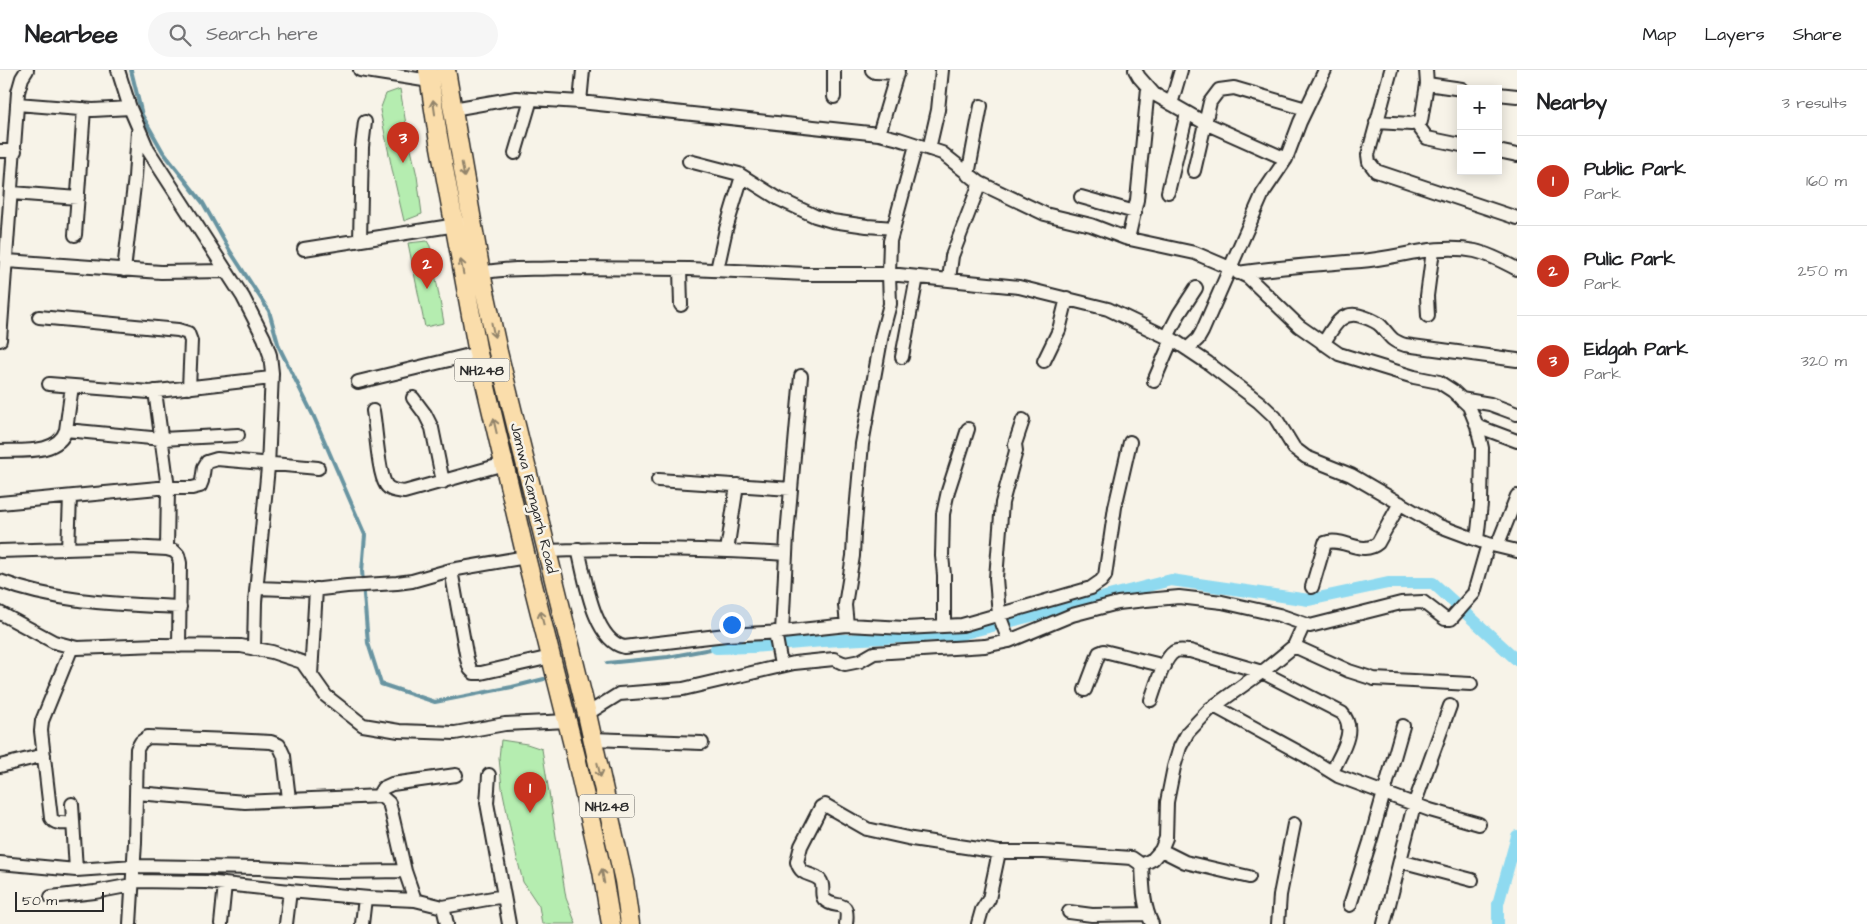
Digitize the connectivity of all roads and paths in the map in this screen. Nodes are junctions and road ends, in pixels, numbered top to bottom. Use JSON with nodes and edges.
{"nodes":[{"id":1,"x":27,"y":70,"type":"edge"},
{"id":2,"x":118,"y":70,"type":"edge"},
{"id":3,"x":360,"y":70,"type":"edge"},
{"id":4,"x":446,"y":70,"type":"edge"},
{"id":5,"x":583,"y":70,"type":"edge"},
{"id":6,"x":834,"y":70,"type":"edge"},
{"id":7,"x":872,"y":70,"type":"edge"},
{"id":8,"x":942,"y":70,"type":"edge"},
{"id":9,"x":1136,"y":70,"type":"edge"},
{"id":10,"x":1181,"y":70,"type":"edge"},
{"id":11,"x":1325,"y":70,"type":"edge"},
{"id":12,"x":1391,"y":70,"type":"edge"},
{"id":13,"x":1426,"y":70,"type":"edge"},
{"id":14,"x":898,"y":71,"type":"edge"},
{"id":15,"x":429,"y":76,"type":"edge"},
{"id":16,"x":1426,"y":84,"type":"junction"},
{"id":17,"x":1148,"y":88,"type":"junction"},
{"id":18,"x":1457,"y":88,"type":"edge"},
{"id":19,"x":1502,"y":94,"type":"edge"},
{"id":20,"x":1517,"y":96,"type":"edge"},
{"id":21,"x":834,"y":97,"type":"dead end"},
{"id":22,"x":531,"y":99,"type":"junction"},
{"id":23,"x":580,"y":102,"type":"junction"},
{"id":24,"x":17,"y":104,"type":"junction"},
{"id":25,"x":1171,"y":104,"type":"junction"},
{"id":26,"x":982,"y":106,"type":"dead end"},
{"id":27,"x":130,"y":108,"type":"junction"},
{"id":28,"x":84,"y":109,"type":"junction"},
{"id":29,"x":453,"y":109,"type":"junction"},
{"id":30,"x":1306,"y":109,"type":"junction"},
{"id":31,"x":1187,"y":113,"type":"junction"},
{"id":32,"x":365,"y":122,"type":"dead end"},
{"id":33,"x":1376,"y":122,"type":"junction"},
{"id":34,"x":1416,"y":123,"type":"junction"},
{"id":35,"x":1205,"y":124,"type":"junction"},
{"id":36,"x":138,"y":128,"type":"junction"},
{"id":37,"x":879,"y":134,"type":"junction"},
{"id":38,"x":1457,"y":144,"type":"edge"},
{"id":39,"x":923,"y":147,"type":"junction"},
{"id":40,"x":0,"y":151,"type":"edge"},
{"id":41,"x":15,"y":151,"type":"junction"},
{"id":42,"x":1502,"y":152,"type":"edge"},
{"id":43,"x":515,"y":153,"type":"dead end"},
{"id":44,"x":1517,"y":155,"type":"edge"},
{"id":45,"x":1286,"y":159,"type":"junction"},
{"id":46,"x":689,"y":161,"type":"dead end"},
{"id":47,"x":1194,"y":171,"type":"dead end"},
{"id":48,"x":968,"y":175,"type":"junction"},
{"id":49,"x":742,"y":176,"type":"junction"},
{"id":50,"x":980,"y":183,"type":"junction"},
{"id":51,"x":8,"y":187,"type":"edge"},
{"id":52,"x":1168,"y":192,"type":"dead end"},
{"id":53,"x":1081,"y":197,"type":"dead end"},
{"id":54,"x":78,"y":198,"type":"junction"},
{"id":55,"x":1135,"y":212,"type":"junction"},
{"id":56,"x":1517,"y":218,"type":"edge"},
{"id":57,"x":473,"y":223,"type":"junction"},
{"id":58,"x":454,"y":225,"type":"junction"},
{"id":59,"x":894,"y":228,"type":"junction"},
{"id":60,"x":75,"y":235,"type":"dead end"},
{"id":61,"x":1128,"y":239,"type":"junction"},
{"id":62,"x":360,"y":240,"type":"junction"},
{"id":63,"x":304,"y":249,"type":"dead end"},
{"id":64,"x":1433,"y":250,"type":"junction"},
{"id":65,"x":6,"y":261,"type":"junction"},
{"id":66,"x":680,"y":269,"type":"junction"},
{"id":67,"x":1517,"y":269,"type":"edge"},
{"id":68,"x":124,"y":270,"type":"junction"},
{"id":69,"x":717,"y":270,"type":"junction"},
{"id":70,"x":1234,"y":270,"type":"junction"},
{"id":71,"x":226,"y":271,"type":"junction"},
{"id":72,"x":481,"y":273,"type":"junction"},
{"id":73,"x":889,"y":274,"type":"junction"},
{"id":74,"x":917,"y":277,"type":"junction"},
{"id":75,"x":949,"y":280,"type":"junction"},
{"id":76,"x":1196,"y":288,"type":"dead end"},
{"id":77,"x":1067,"y":298,"type":"junction"},
{"id":78,"x":681,"y":305,"type":"dead end"},
{"id":79,"x":1428,"y":316,"type":"dead end"},
{"id":80,"x":39,"y":317,"type":"dead end"},
{"id":81,"x":1169,"y":338,"type":"junction"},
{"id":82,"x":0,"y":340,"type":"edge"},
{"id":83,"x":1323,"y":344,"type":"junction"},
{"id":84,"x":1187,"y":349,"type":"junction"},
{"id":85,"x":478,"y":353,"type":"junction"},
{"id":86,"x":902,"y":358,"type":"dead end"},
{"id":87,"x":1517,"y":360,"type":"edge"},
{"id":88,"x":1044,"y":361,"type":"dead end"},
{"id":89,"x":801,"y":376,"type":"dead end"},
{"id":90,"x":271,"y":378,"type":"junction"},
{"id":91,"x":1154,"y":380,"type":"dead end"},
{"id":92,"x":358,"y":382,"type":"dead end"},
{"id":93,"x":49,"y":384,"type":"dead end"},
{"id":94,"x":72,"y":386,"type":"junction"},
{"id":95,"x":189,"y":388,"type":"junction"},
{"id":96,"x":155,"y":392,"type":"junction"},
{"id":97,"x":413,"y":398,"type":"dead end"},
{"id":98,"x":1461,"y":399,"type":"junction"},
{"id":99,"x":374,"y":411,"type":"dead end"},
{"id":100,"x":1517,"y":414,"type":"edge"},
{"id":101,"x":1023,"y":420,"type":"dead end"},
{"id":102,"x":1477,"y":426,"type":"junction"},
{"id":103,"x":968,"y":428,"type":"dead end"},
{"id":104,"x":66,"y":430,"type":"junction"},
{"id":105,"x":238,"y":435,"type":"dead end"},
{"id":106,"x":162,"y":440,"type":"junction"},
{"id":107,"x":1517,"y":441,"type":"edge"},
{"id":108,"x":1130,"y":442,"type":"dead end"},
{"id":109,"x":0,"y":451,"type":"edge"},
{"id":110,"x":268,"y":463,"type":"junction"},
{"id":111,"x":504,"y":464,"type":"junction"},
{"id":112,"x":318,"y":468,"type":"dead end"},
{"id":113,"x":658,"y":480,"type":"dead end"},
{"id":114,"x":443,"y":482,"type":"junction"},
{"id":115,"x":737,"y":485,"type":"junction"},
{"id":116,"x":168,"y":488,"type":"junction"},
{"id":117,"x":791,"y":489,"type":"junction"},
{"id":118,"x":70,"y":496,"type":"junction"},
{"id":119,"x":1517,"y":496,"type":"edge"},
{"id":120,"x":0,"y":503,"type":"edge"},
{"id":121,"x":1400,"y":503,"type":"junction"},
{"id":122,"x":1487,"y":543,"type":"junction"},
{"id":123,"x":68,"y":549,"type":"junction"},
{"id":124,"x":167,"y":549,"type":"junction"},
{"id":125,"x":578,"y":549,"type":"junction"},
{"id":126,"x":546,"y":550,"type":"junction"},
{"id":127,"x":0,"y":551,"type":"edge"},
{"id":128,"x":727,"y":551,"type":"junction"},
{"id":129,"x":1517,"y":551,"type":"edge"},
{"id":130,"x":786,"y":554,"type":"junction"},
{"id":131,"x":526,"y":556,"type":"junction"},
{"id":132,"x":451,"y":570,"type":"junction"},
{"id":133,"x":0,"y":581,"type":"edge"},
{"id":134,"x":1312,"y":587,"type":"dead end"},
{"id":135,"x":257,"y":588,"type":"junction"},
{"id":136,"x":316,"y":590,"type":"junction"},
{"id":137,"x":180,"y":606,"type":"junction"},
{"id":138,"x":0,"y":613,"type":"edge"},
{"id":139,"x":1000,"y":618,"type":"junction"},
{"id":140,"x":1304,"y":624,"type":"junction"},
{"id":141,"x":847,"y":625,"type":"junction"},
{"id":142,"x":944,"y":626,"type":"junction"},
{"id":143,"x":778,"y":633,"type":"junction"},
{"id":144,"x":1008,"y":638,"type":"junction"},
{"id":145,"x":179,"y":646,"type":"junction"},
{"id":146,"x":1294,"y":646,"type":"junction"},
{"id":147,"x":72,"y":647,"type":"junction"},
{"id":148,"x":254,"y":649,"type":"junction"},
{"id":149,"x":780,"y":660,"type":"junction"},
{"id":150,"x":552,"y":661,"type":"junction"},
{"id":151,"x":1164,"y":666,"type":"junction"},
{"id":152,"x":1262,"y":672,"type":"junction"},
{"id":153,"x":311,"y":675,"type":"junction"},
{"id":154,"x":1470,"y":684,"type":"dead end"},
{"id":155,"x":1085,"y":690,"type":"dead end"},
{"id":156,"x":1150,"y":700,"type":"dead end"},
{"id":157,"x":1214,"y":706,"type":"junction"},
{"id":158,"x":1450,"y":706,"type":"dead end"},
{"id":159,"x":587,"y":714,"type":"junction"},
{"id":160,"x":568,"y":721,"type":"junction"},
{"id":161,"x":1403,"y":726,"type":"dead end"},
{"id":162,"x":592,"y":739,"type":"junction"},
{"id":163,"x":702,"y":743,"type":"dead end"},
{"id":164,"x":44,"y":755,"type":"junction"},
{"id":165,"x":0,"y":766,"type":"edge"},
{"id":166,"x":1332,"y":772,"type":"junction"},
{"id":167,"x":456,"y":775,"type":"dead end"},
{"id":168,"x":489,"y":775,"type":"dead end"},
{"id":169,"x":137,"y":793,"type":"junction"},
{"id":170,"x":1384,"y":793,"type":"junction"},
{"id":171,"x":378,"y":796,"type":"junction"},
{"id":172,"x":289,"y":799,"type":"junction"},
{"id":173,"x":72,"y":804,"type":"dead end"},
{"id":174,"x":1414,"y":804,"type":"junction"},
{"id":175,"x":73,"y":823,"type":"junction"},
{"id":176,"x":1294,"y":824,"type":"dead end"},
{"id":177,"x":1480,"y":824,"type":"dead end"},
{"id":178,"x":1161,"y":850,"type":"junction"},
{"id":179,"x":998,"y":852,"type":"junction"},
{"id":180,"x":1400,"y":861,"type":"junction"},
{"id":181,"x":0,"y":863,"type":"edge"},
{"id":182,"x":1142,"y":865,"type":"junction"},
{"id":183,"x":134,"y":866,"type":"junction"},
{"id":184,"x":76,"y":870,"type":"junction"},
{"id":185,"x":405,"y":872,"type":"junction"},
{"id":186,"x":1249,"y":876,"type":"dead end"},
{"id":187,"x":1472,"y":880,"type":"dead end"},
{"id":188,"x":133,"y":883,"type":"junction"},
{"id":189,"x":224,"y":884,"type":"junction"},
{"id":190,"x":290,"y":892,"type":"junction"},
{"id":191,"x":504,"y":896,"type":"junction"},
{"id":192,"x":51,"y":897,"type":"dead end"},
{"id":193,"x":365,"y":898,"type":"junction"},
{"id":194,"x":415,"y":900,"type":"junction"},
{"id":195,"x":1350,"y":905,"type":"dead end"},
{"id":196,"x":443,"y":907,"type":"junction"},
{"id":197,"x":1069,"y":912,"type":"dead end"},
{"id":198,"x":1149,"y":919,"type":"edge"},
{"id":199,"x":130,"y":924,"type":"edge"},
{"id":200,"x":221,"y":924,"type":"edge"},
{"id":201,"x":286,"y":924,"type":"edge"},
{"id":202,"x":362,"y":924,"type":"edge"},
{"id":203,"x":446,"y":924,"type":"edge"},
{"id":204,"x":509,"y":924,"type":"edge"},
{"id":205,"x":611,"y":924,"type":"edge"},
{"id":206,"x":630,"y":924,"type":"edge"},
{"id":207,"x":846,"y":924,"type":"edge"},
{"id":208,"x":978,"y":924,"type":"edge"},
{"id":209,"x":1278,"y":924,"type":"edge"},
{"id":210,"x":1384,"y":924,"type":"edge"}],
"edges":[{"from":1,"to":24,"type":"street"},
{"from":2,"to":27,"type":"street"},
{"from":3,"to":15,"type":"street"},
{"from":4,"to":29,"type":"highway","name":"Jamwa Ramgarh Road","number":"NH248"},
{"from":5,"to":23,"type":"street"},
{"from":6,"to":21,"type":"street"},
{"from":7,"to":14,"type":"street"},
{"from":8,"to":39,"type":"street"},
{"from":9,"to":17,"type":"street"},
{"from":10,"to":25,"type":"street"},
{"from":11,"to":30,"type":"street"},
{"from":12,"to":33,"type":"street"},
{"from":13,"to":16,"type":"street"},
{"from":14,"to":37,"type":"street"},
{"from":58,"to":15,"type":"highway","name":"Jamwa Ramgarh Road","number":"NH248","one_way":true},
{"from":16,"to":18,"type":"street"},
{"from":16,"to":34,"type":"street"},
{"from":17,"to":25,"type":"street"},
{"from":17,"to":55,"type":"street"},
{"from":19,"to":20,"type":"street"},
{"from":22,"to":23,"type":"street"},
{"from":22,"to":29,"type":"street"},
{"from":22,"to":43,"type":"street"},
{"from":23,"to":37,"type":"street"},
{"from":24,"to":28,"type":"street"},
{"from":24,"to":41,"type":"street"},
{"from":25,"to":31,"type":"street"},
{"from":26,"to":48,"type":"street"},
{"from":27,"to":28,"type":"street"},
{"from":27,"to":36,"type":"street"},
{"from":28,"to":54,"type":"street"},
{"from":29,"to":57,"type":"highway","name":"Jamwa Ramgarh Road","number":"NH248","one_way":true},
{"from":30,"to":35,"type":"street"},
{"from":30,"to":45,"type":"street"},
{"from":31,"to":35,"type":"street"},
{"from":31,"to":52,"type":"street"},
{"from":32,"to":62,"type":"street"},
{"from":33,"to":34,"type":"street"},
{"from":33,"to":56,"type":"street"},
{"from":34,"to":38,"type":"street"},
{"from":35,"to":45,"type":"street"},
{"from":35,"to":47,"type":"street"},
{"from":36,"to":68,"type":"street"},
{"from":36,"to":71,"type":"street"},
{"from":37,"to":39,"type":"street"},
{"from":39,"to":48,"type":"street"},
{"from":39,"to":59,"type":"street"},
{"from":40,"to":41,"type":"street"},
{"from":41,"to":51,"type":"street"},
{"from":42,"to":44,"type":"street"},
{"from":45,"to":70,"type":"street"},
{"from":46,"to":49,"type":"street"},
{"from":48,"to":50,"type":"street"},
{"from":49,"to":59,"type":"street"},
{"from":49,"to":69,"type":"street"},
{"from":50,"to":61,"type":"street"},
{"from":50,"to":75,"type":"street"},
{"from":51,"to":54,"type":"street"},
{"from":51,"to":65,"type":"street"},
{"from":53,"to":55,"type":"street"},
{"from":54,"to":60,"type":"street"},
{"from":55,"to":61,"type":"street"},
{"from":57,"to":58,"type":"street"},
{"from":57,"to":72,"type":"highway","name":"Jamwa Ramgarh Road","number":"NH248"},
{"from":58,"to":62,"type":"street"},
{"from":85,"to":58,"type":"highway","name":"Jamwa Ramgarh Road","number":"NH248","one_way":true},
{"from":59,"to":73,"type":"street"},
{"from":61,"to":70,"type":"street"},
{"from":62,"to":63,"type":"street"},
{"from":64,"to":67,"type":"street"},
{"from":64,"to":70,"type":"street"},
{"from":64,"to":79,"type":"street"},
{"from":65,"to":68,"type":"street"},
{"from":65,"to":82,"type":"street"},
{"from":66,"to":69,"type":"street"},
{"from":66,"to":72,"type":"street"},
{"from":66,"to":78,"type":"street"},
{"from":68,"to":71,"type":"street"},
{"from":69,"to":73,"type":"street"},
{"from":70,"to":83,"type":"street"},
{"from":70,"to":84,"type":"street"},
{"from":71,"to":90,"type":"street"},
{"from":72,"to":126,"type":"highway","name":"Jamwa Ramgarh Road","number":"NH248","one_way":true},
{"from":73,"to":74,"type":"street"},
{"from":73,"to":141,"type":"street"},
{"from":74,"to":75,"type":"street"},
{"from":74,"to":86,"type":"street"},
{"from":75,"to":77,"type":"street"},
{"from":76,"to":81,"type":"street"},
{"from":77,"to":81,"type":"street"},
{"from":77,"to":88,"type":"street"},
{"from":80,"to":95,"type":"street"},
{"from":81,"to":84,"type":"street"},
{"from":81,"to":91,"type":"street"},
{"from":83,"to":87,"type":"street"},
{"from":83,"to":98,"type":"street"},
{"from":84,"to":121,"type":"street"},
{"from":85,"to":92,"type":"street"},
{"from":111,"to":85,"type":"highway","name":"Jamwa Ramgarh Road","number":"NH248","one_way":true},
{"from":89,"to":117,"type":"street"},
{"from":90,"to":95,"type":"street"},
{"from":90,"to":110,"type":"street"},
{"from":93,"to":94,"type":"street"},
{"from":94,"to":96,"type":"street"},
{"from":94,"to":104,"type":"street"},
{"from":95,"to":96,"type":"street"},
{"from":96,"to":106,"type":"street"},
{"from":97,"to":114,"type":"street"},
{"from":98,"to":100,"type":"street"},
{"from":98,"to":102,"type":"street"},
{"from":99,"to":114,"type":"street"},
{"from":101,"to":139,"type":"street"},
{"from":102,"to":107,"type":"street"},
{"from":102,"to":122,"type":"street"},
{"from":103,"to":142,"type":"street"},
{"from":104,"to":106,"type":"street"},
{"from":104,"to":109,"type":"street"},
{"from":105,"to":106,"type":"street"},
{"from":106,"to":116,"type":"street"},
{"from":108,"to":139,"type":"street"},
{"from":110,"to":112,"type":"street"},
{"from":110,"to":116,"type":"street"},
{"from":110,"to":135,"type":"street"},
{"from":111,"to":114,"type":"street"},
{"from":111,"to":131,"type":"highway","name":"Jamwa Ramgarh Road","number":"NH248"},
{"from":113,"to":115,"type":"street"},
{"from":115,"to":117,"type":"street"},
{"from":115,"to":128,"type":"street"},
{"from":116,"to":118,"type":"street"},
{"from":116,"to":124,"type":"street"},
{"from":117,"to":130,"type":"street"},
{"from":118,"to":120,"type":"street"},
{"from":118,"to":123,"type":"street"},
{"from":119,"to":122,"type":"street"},
{"from":121,"to":122,"type":"street"},
{"from":121,"to":134,"type":"street"},
{"from":122,"to":129,"type":"street"},
{"from":122,"to":140,"type":"street"},
{"from":123,"to":124,"type":"street"},
{"from":123,"to":127,"type":"street"},
{"from":124,"to":137,"type":"street"},
{"from":125,"to":126,"type":"street"},
{"from":125,"to":128,"type":"street"},
{"from":125,"to":143,"type":"street"},
{"from":126,"to":159,"type":"highway","name":"Jamwa Ramgarh Road","number":"NH248"},
{"from":128,"to":130,"type":"street"},
{"from":130,"to":143,"type":"street"},
{"from":131,"to":132,"type":"street"},
{"from":150,"to":131,"type":"highway","name":"Jamwa Ramgarh Road","number":"NH248","one_way":true},
{"from":132,"to":136,"type":"street"},
{"from":132,"to":150,"type":"street"},
{"from":133,"to":137,"type":"street"},
{"from":135,"to":136,"type":"street"},
{"from":135,"to":148,"type":"street"},
{"from":136,"to":153,"type":"street"},
{"from":137,"to":145,"type":"street"},
{"from":138,"to":147,"type":"street"},
{"from":139,"to":142,"type":"street"},
{"from":139,"to":144,"type":"street"},
{"from":140,"to":144,"type":"street"},
{"from":140,"to":146,"type":"street"},
{"from":141,"to":142,"type":"street"},
{"from":141,"to":143,"type":"street"},
{"from":143,"to":149,"type":"street"},
{"from":144,"to":149,"type":"street"},
{"from":145,"to":147,"type":"street"},
{"from":145,"to":148,"type":"street"},
{"from":146,"to":152,"type":"street"},
{"from":146,"to":154,"type":"street"},
{"from":147,"to":164,"type":"street"},
{"from":148,"to":153,"type":"street"},
{"from":149,"to":159,"type":"street"},
{"from":150,"to":160,"type":"highway","name":"Jamwa Ramgarh Road","number":"NH248"},
{"from":151,"to":152,"type":"street"},
{"from":151,"to":155,"type":"street"},
{"from":151,"to":156,"type":"street"},
{"from":152,"to":157,"type":"street"},
{"from":152,"to":166,"type":"street"},
{"from":153,"to":160,"type":"street"},
{"from":157,"to":166,"type":"street"},
{"from":157,"to":178,"type":"street"},
{"from":158,"to":174,"type":"street"},
{"from":159,"to":162,"type":"highway","name":"Jamwa Ramgarh Road","number":"NH248"},
{"from":205,"to":160,"type":"highway","name":"Jamwa Ramgarh Road","number":"NH248","one_way":true},
{"from":161,"to":170,"type":"street"},
{"from":162,"to":163,"type":"street"},
{"from":162,"to":206,"type":"highway","name":"Jamwa Ramgarh Road","number":"NH248","one_way":true},
{"from":164,"to":165,"type":"street"},
{"from":164,"to":175,"type":"street"},
{"from":166,"to":170,"type":"street"},
{"from":167,"to":171,"type":"street"},
{"from":168,"to":191,"type":"street"},
{"from":169,"to":172,"type":"street"},
{"from":169,"to":172,"type":"street"},
{"from":169,"to":183,"type":"street"},
{"from":170,"to":174,"type":"street"},
{"from":170,"to":195,"type":"street"},
{"from":171,"to":172,"type":"street"},
{"from":171,"to":185,"type":"street"},
{"from":173,"to":175,"type":"street"},
{"from":174,"to":177,"type":"street"},
{"from":174,"to":180,"type":"street"},
{"from":175,"to":184,"type":"street"},
{"from":176,"to":209,"type":"street"},
{"from":178,"to":182,"type":"street"},
{"from":178,"to":186,"type":"street"},
{"from":179,"to":182,"type":"street"},
{"from":179,"to":207,"type":"street"},
{"from":179,"to":208,"type":"street"},
{"from":180,"to":187,"type":"street"},
{"from":180,"to":210,"type":"street"},
{"from":181,"to":184,"type":"street"},
{"from":182,"to":198,"type":"street"},
{"from":183,"to":184,"type":"street"},
{"from":183,"to":185,"type":"street"},
{"from":183,"to":188,"type":"street"},
{"from":185,"to":194,"type":"street"},
{"from":188,"to":189,"type":"street"},
{"from":188,"to":192,"type":"street"},
{"from":188,"to":199,"type":"street"},
{"from":189,"to":190,"type":"street"},
{"from":189,"to":200,"type":"street"},
{"from":190,"to":193,"type":"street"},
{"from":190,"to":201,"type":"street"},
{"from":191,"to":196,"type":"street"},
{"from":191,"to":204,"type":"street"},
{"from":193,"to":194,"type":"street"},
{"from":193,"to":202,"type":"street"},
{"from":194,"to":196,"type":"street"},
{"from":196,"to":203,"type":"street"},
{"from":197,"to":198,"type":"street"}]}
